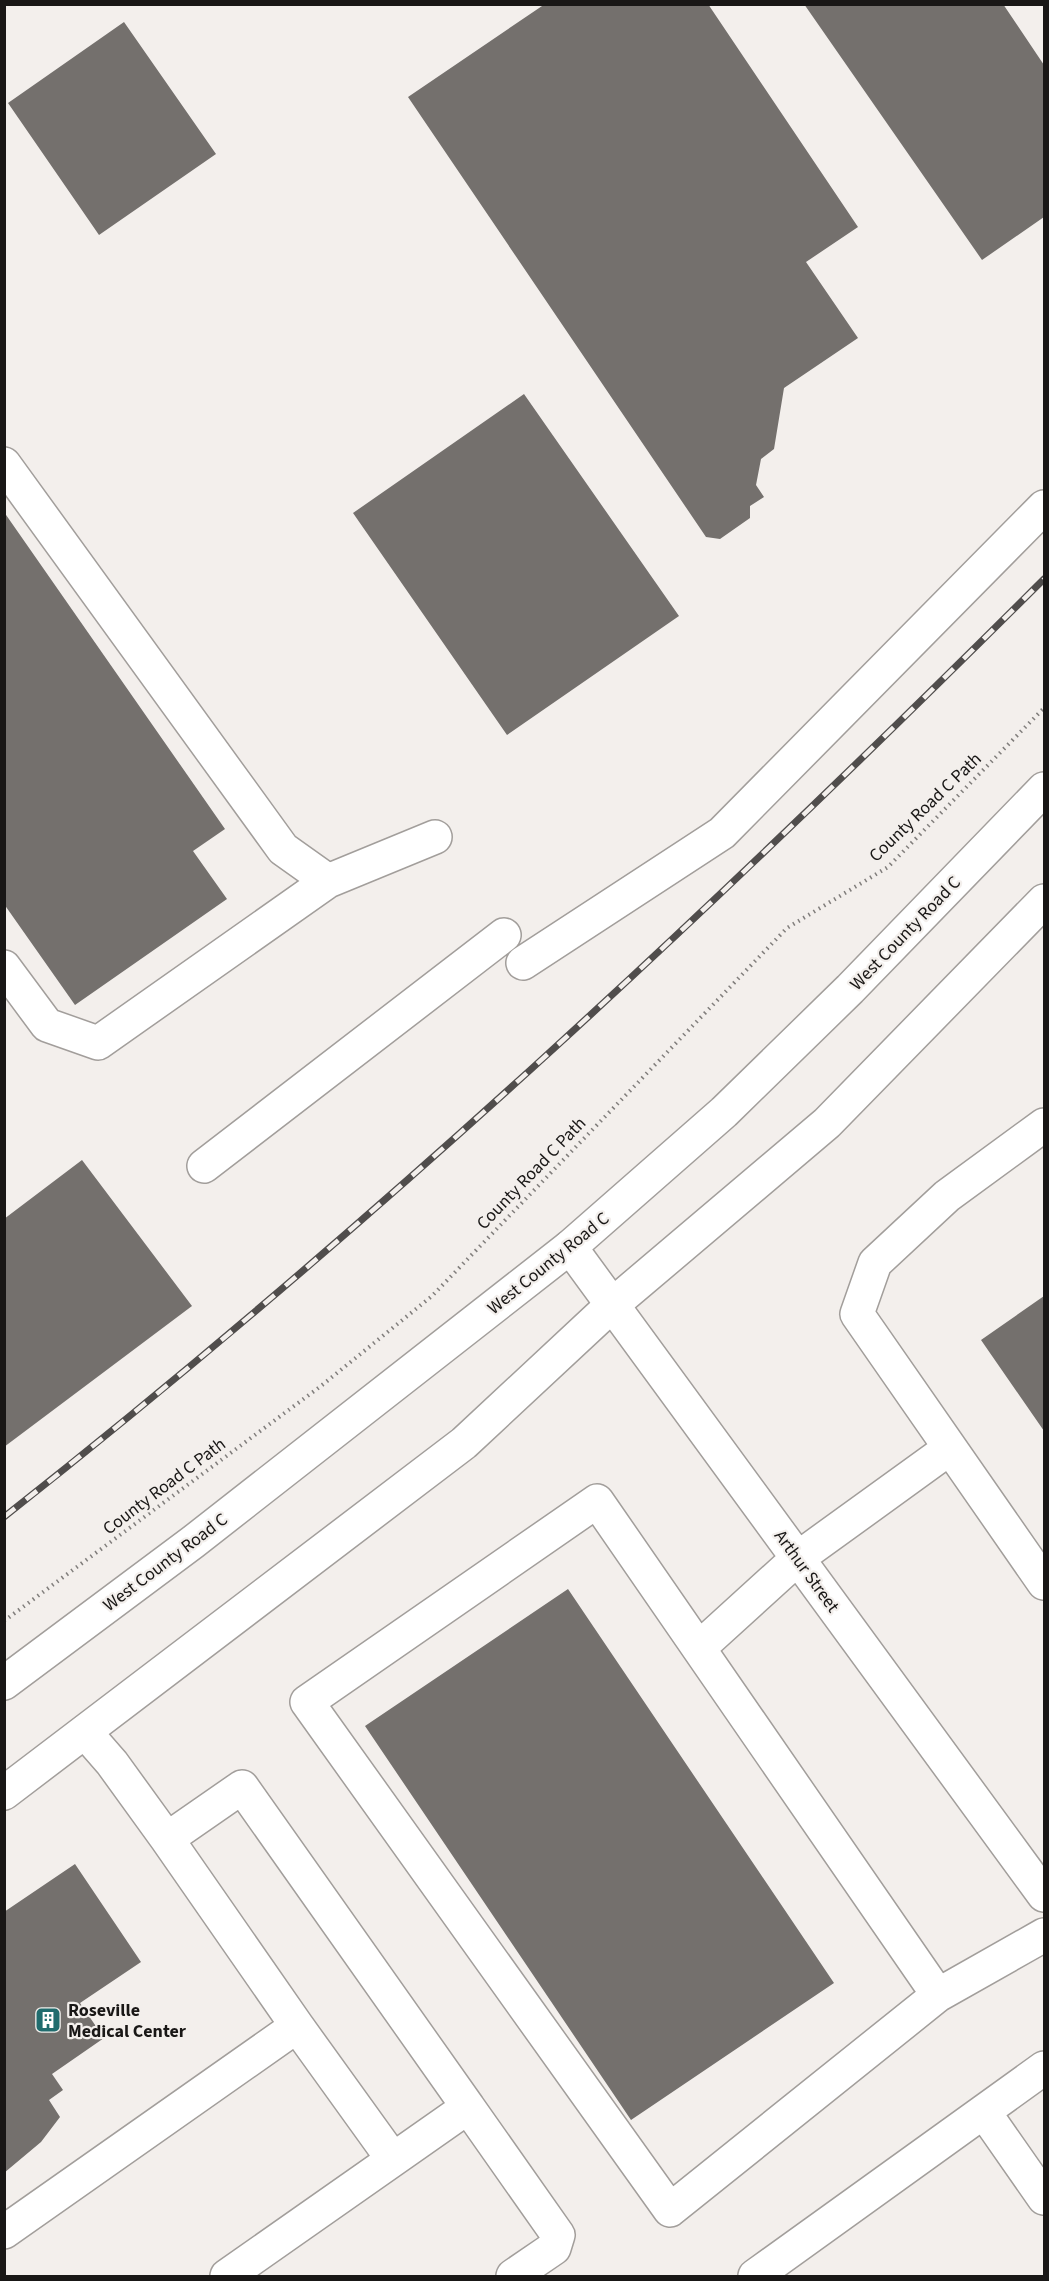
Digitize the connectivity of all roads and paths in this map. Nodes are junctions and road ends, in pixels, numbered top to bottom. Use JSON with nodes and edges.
{"nodes":[{"id":1,"x":4,"y":464,"type":"edge"},
{"id":2,"x":1044,"y":507,"type":"edge"},
{"id":3,"x":1044,"y":708,"type":"edge"},
{"id":4,"x":1044,"y":789,"type":"edge"},
{"id":5,"x":435,"y":837,"type":"dead end"},
{"id":6,"x":328,"y":881,"type":"junction"},
{"id":7,"x":1044,"y":902,"type":"edge"},
{"id":8,"x":504,"y":934,"type":"dead end"},
{"id":9,"x":523,"y":963,"type":"dead end"},
{"id":10,"x":4,"y":967,"type":"edge"},
{"id":11,"x":1044,"y":1125,"type":"edge"},
{"id":12,"x":204,"y":1166,"type":"dead end"},
{"id":13,"x":570,"y":1248,"type":"junction"},
{"id":14,"x":611,"y":1306,"type":"junction"},
{"id":15,"x":950,"y":1448,"type":"junction"},
{"id":16,"x":798,"y":1558,"type":"junction"},
{"id":17,"x":1044,"y":1583,"type":"edge"},
{"id":18,"x":4,"y":1621,"type":"edge"},
{"id":19,"x":699,"y":1648,"type":"junction"},
{"id":20,"x":4,"y":1683,"type":"edge"},
{"id":21,"x":85,"y":1732,"type":"junction"},
{"id":22,"x":4,"y":1792,"type":"edge"},
{"id":23,"x":167,"y":1839,"type":"junction"},
{"id":24,"x":1044,"y":1896,"type":"edge"},
{"id":25,"x":1044,"y":1935,"type":"edge"},
{"id":26,"x":938,"y":1995,"type":"junction"},
{"id":27,"x":297,"y":2026,"type":"junction"},
{"id":28,"x":1044,"y":2068,"type":"edge"},
{"id":29,"x":468,"y":2107,"type":"junction"},
{"id":30,"x":984,"y":2112,"type":"junction"},
{"id":31,"x":392,"y":2158,"type":"junction"},
{"id":32,"x":1044,"y":2198,"type":"edge"},
{"id":33,"x":4,"y":2232,"type":"edge"},
{"id":34,"x":227,"y":2277,"type":"edge"},
{"id":35,"x":513,"y":2277,"type":"edge"},
{"id":36,"x":755,"y":2277,"type":"edge"}],
"edges":[{"from":1,"to":6,"type":"main road"},
{"from":2,"to":9,"type":"main road"},
{"from":3,"to":18,"type":"path","name":"County Road C Path"},
{"from":4,"to":13,"type":"main road","name":"West County Road C"},
{"from":5,"to":6,"type":"main road"},
{"from":6,"to":10,"type":"main road"},
{"from":7,"to":14,"type":"main road"},
{"from":8,"to":12,"type":"main road"},
{"from":11,"to":15,"type":"main road"},
{"from":13,"to":14,"type":"main road","name":"Arthur Street"},
{"from":13,"to":20,"type":"main road","name":"West County Road C"},
{"from":14,"to":16,"type":"main road","name":"Arthur Street"},
{"from":14,"to":21,"type":"main road"},
{"from":15,"to":16,"type":"main road"},
{"from":15,"to":17,"type":"main road"},
{"from":16,"to":19,"type":"main road"},
{"from":16,"to":24,"type":"main road","name":"Arthur Street"},
{"from":19,"to":26,"type":"main road"},
{"from":19,"to":26,"type":"main road"},
{"from":21,"to":22,"type":"main road"},
{"from":21,"to":23,"type":"main road"},
{"from":23,"to":27,"type":"main road"},
{"from":23,"to":29,"type":"main road"},
{"from":25,"to":26,"type":"main road"},
{"from":27,"to":31,"type":"main road"},
{"from":27,"to":33,"type":"main road"},
{"from":28,"to":30,"type":"main road"},
{"from":29,"to":31,"type":"main road"},
{"from":29,"to":35,"type":"main road"},
{"from":30,"to":32,"type":"main road"},
{"from":30,"to":36,"type":"main road"},
{"from":31,"to":34,"type":"main road"}]}
